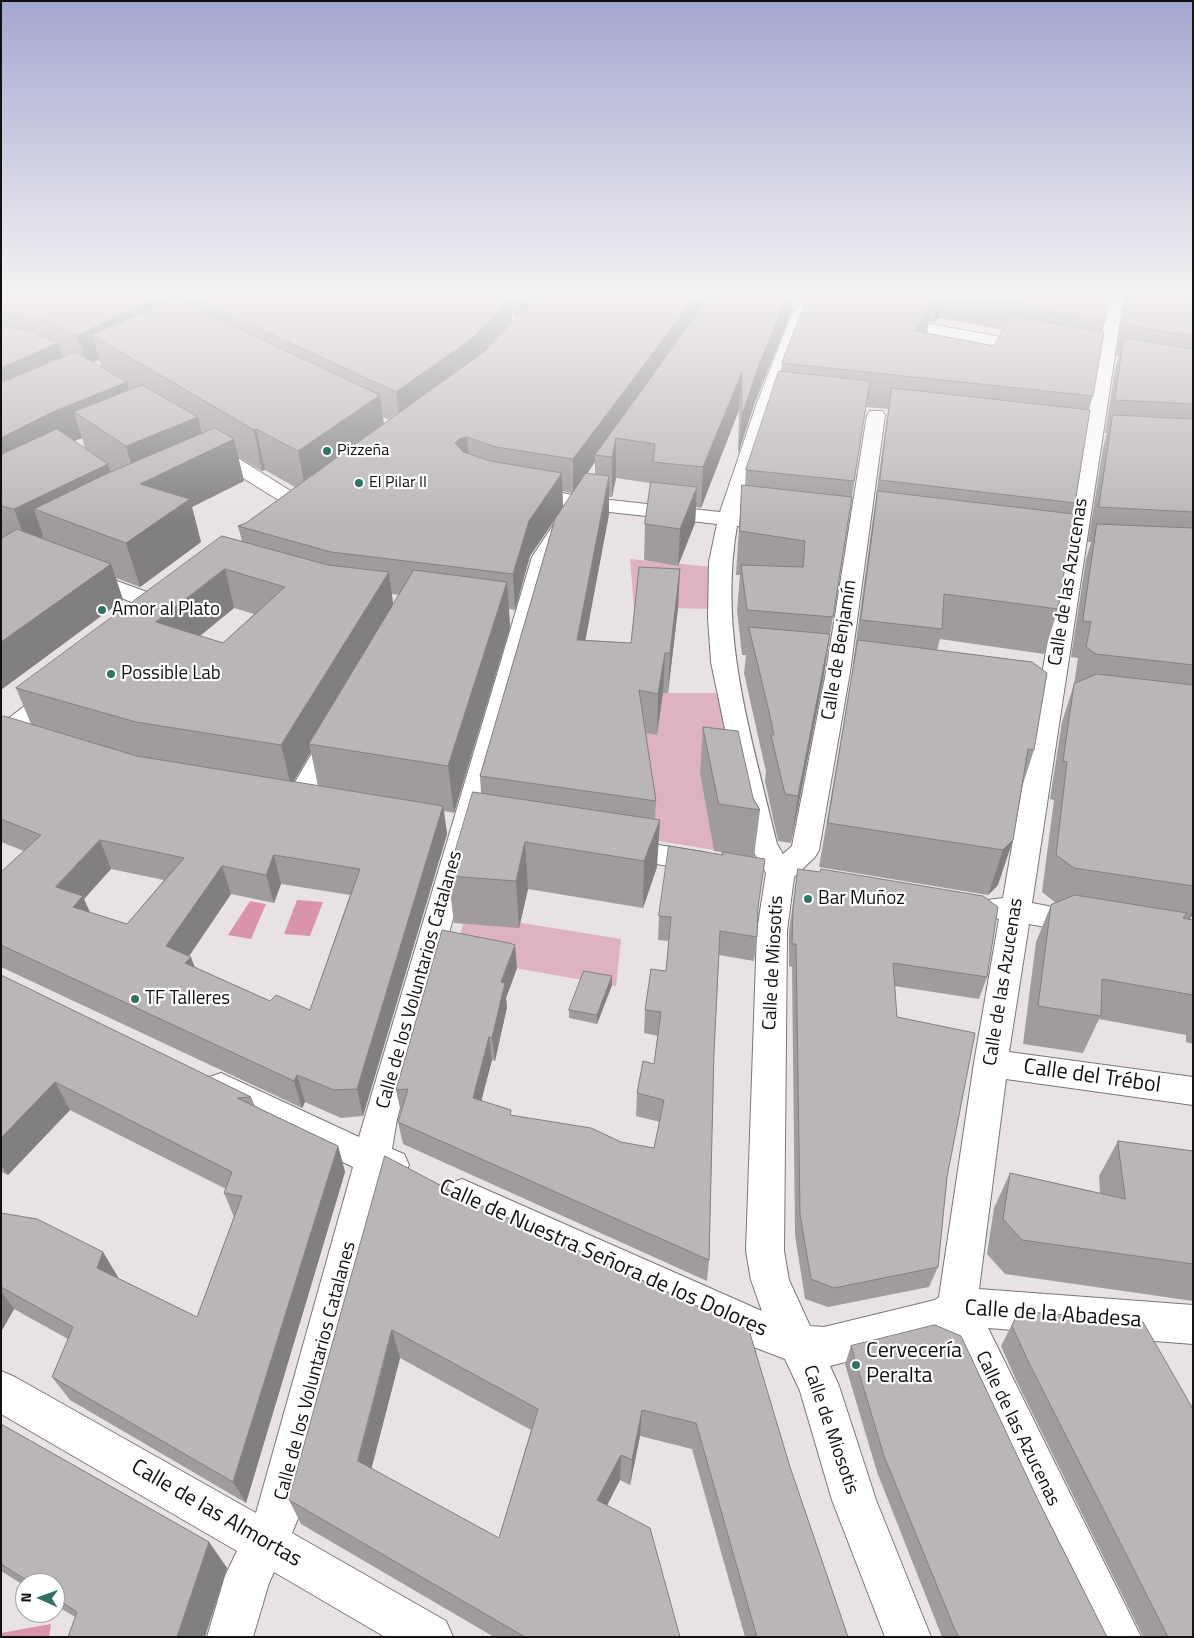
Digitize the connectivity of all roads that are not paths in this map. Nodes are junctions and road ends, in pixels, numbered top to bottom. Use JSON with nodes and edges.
{"nodes":[{"id":1,"x":785,"y":371,"type":"edge"},
{"id":2,"x":1102,"y":371,"type":"edge"},
{"id":3,"x":877,"y":416,"type":"dead end"},
{"id":4,"x":195,"y":440,"type":"edge"},
{"id":5,"x":596,"y":478,"type":"edge"},
{"id":6,"x":503,"y":490,"type":"edge"},
{"id":7,"x":578,"y":502,"type":"junction"},
{"id":8,"x":303,"y":507,"type":"edge"},
{"id":9,"x":728,"y":520,"type":"junction"},
{"id":10,"x":768,"y":524,"type":"edge"},
{"id":11,"x":63,"y":568,"type":"edge"},
{"id":12,"x":148,"y":624,"type":"edge"},
{"id":13,"x":74,"y":680,"type":"edge"},
{"id":14,"x":344,"y":722,"type":"edge"},
{"id":15,"x":5,"y":734,"type":"edge"},
{"id":16,"x":40,"y":741,"type":"edge"},
{"id":17,"x":270,"y":794,"type":"edge"},
{"id":18,"x":299,"y":799,"type":"junction"},
{"id":19,"x":328,"y":804,"type":"edge"},
{"id":20,"x":593,"y":845,"type":"edge"},
{"id":21,"x":780,"y":873,"type":"junction"},
{"id":22,"x":809,"y":878,"type":"edge"},
{"id":23,"x":976,"y":905,"type":"edge"},
{"id":24,"x":1016,"y":911,"type":"junction"},
{"id":25,"x":1114,"y":928,"type":"edge"},
{"id":26,"x":991,"y":1063,"type":"junction"},
{"id":27,"x":189,"y":1071,"type":"edge"},
{"id":28,"x":1193,"y":1091,"type":"edge"},
{"id":29,"x":373,"y":1158,"type":"junction"},
{"id":30,"x":957,"y":1306,"type":"junction"},
{"id":31,"x":1193,"y":1325,"type":"edge"},
{"id":32,"x":800,"y":1345,"type":"junction"},
{"id":33,"x":1,"y":1391,"type":"edge"},
{"id":34,"x":266,"y":1542,"type":"junction"},
{"id":35,"x":230,"y":1637,"type":"edge"},
{"id":36,"x":430,"y":1637,"type":"edge"},
{"id":37,"x":908,"y":1637,"type":"edge"},
{"id":38,"x":1118,"y":1637,"type":"edge"}],
"edges":[{"from":1,"to":9,"type":"street","name":"Calle de Miosotis"},
{"from":2,"to":24,"type":"street","name":"Calle de las Azucenas"},
{"from":3,"to":21,"type":"street","name":"Calle de Benjamín"},
{"from":4,"to":8,"type":"street"},
{"from":5,"to":7,"type":"street","name":"Calle de los Voluntarios Catalanes"},
{"from":6,"to":7,"type":"street"},
{"from":7,"to":9,"type":"street"},
{"from":7,"to":29,"type":"street","name":"Calle de los Voluntarios Catalanes"},
{"from":9,"to":10,"type":"street"},
{"from":9,"to":21,"type":"street","name":"Calle de Miosotis"},
{"from":11,"to":12,"type":"street"},
{"from":13,"to":15,"type":"street"},
{"from":14,"to":18,"type":"street"},
{"from":15,"to":16,"type":"street"},
{"from":17,"to":18,"type":"street"},
{"from":18,"to":19,"type":"street"},
{"from":20,"to":21,"type":"street"},
{"from":21,"to":22,"type":"street"},
{"from":21,"to":32,"type":"street","name":"Calle de Miosotis"},
{"from":23,"to":24,"type":"street"},
{"from":24,"to":25,"type":"street"},
{"from":24,"to":26,"type":"street","name":"Calle de las Azucenas"},
{"from":26,"to":28,"type":"street","name":"Calle del Trébol"},
{"from":26,"to":30,"type":"street","name":"Calle de las Azucenas"},
{"from":27,"to":29,"type":"street","name":"Calle de Nuestra Señora de los Dolores"},
{"from":29,"to":32,"type":"street","name":"Calle de Nuestra Señora de los Dolores"},
{"from":29,"to":34,"type":"street","name":"Calle de los Voluntarios Catalanes"},
{"from":30,"to":31,"type":"street","name":"Calle de la Abadesa"},
{"from":30,"to":32,"type":"street","name":"Calle de la Abadesa"},
{"from":30,"to":38,"type":"street","name":"Calle de las Azucenas"},
{"from":32,"to":37,"type":"street","name":"Calle de Miosotis"},
{"from":33,"to":34,"type":"street","name":"Calle de las Almortas"},
{"from":34,"to":35,"type":"street","name":"Calle de los Voluntarios Catalanes"},
{"from":34,"to":36,"type":"street","name":"Calle de las Almortas"}]}
